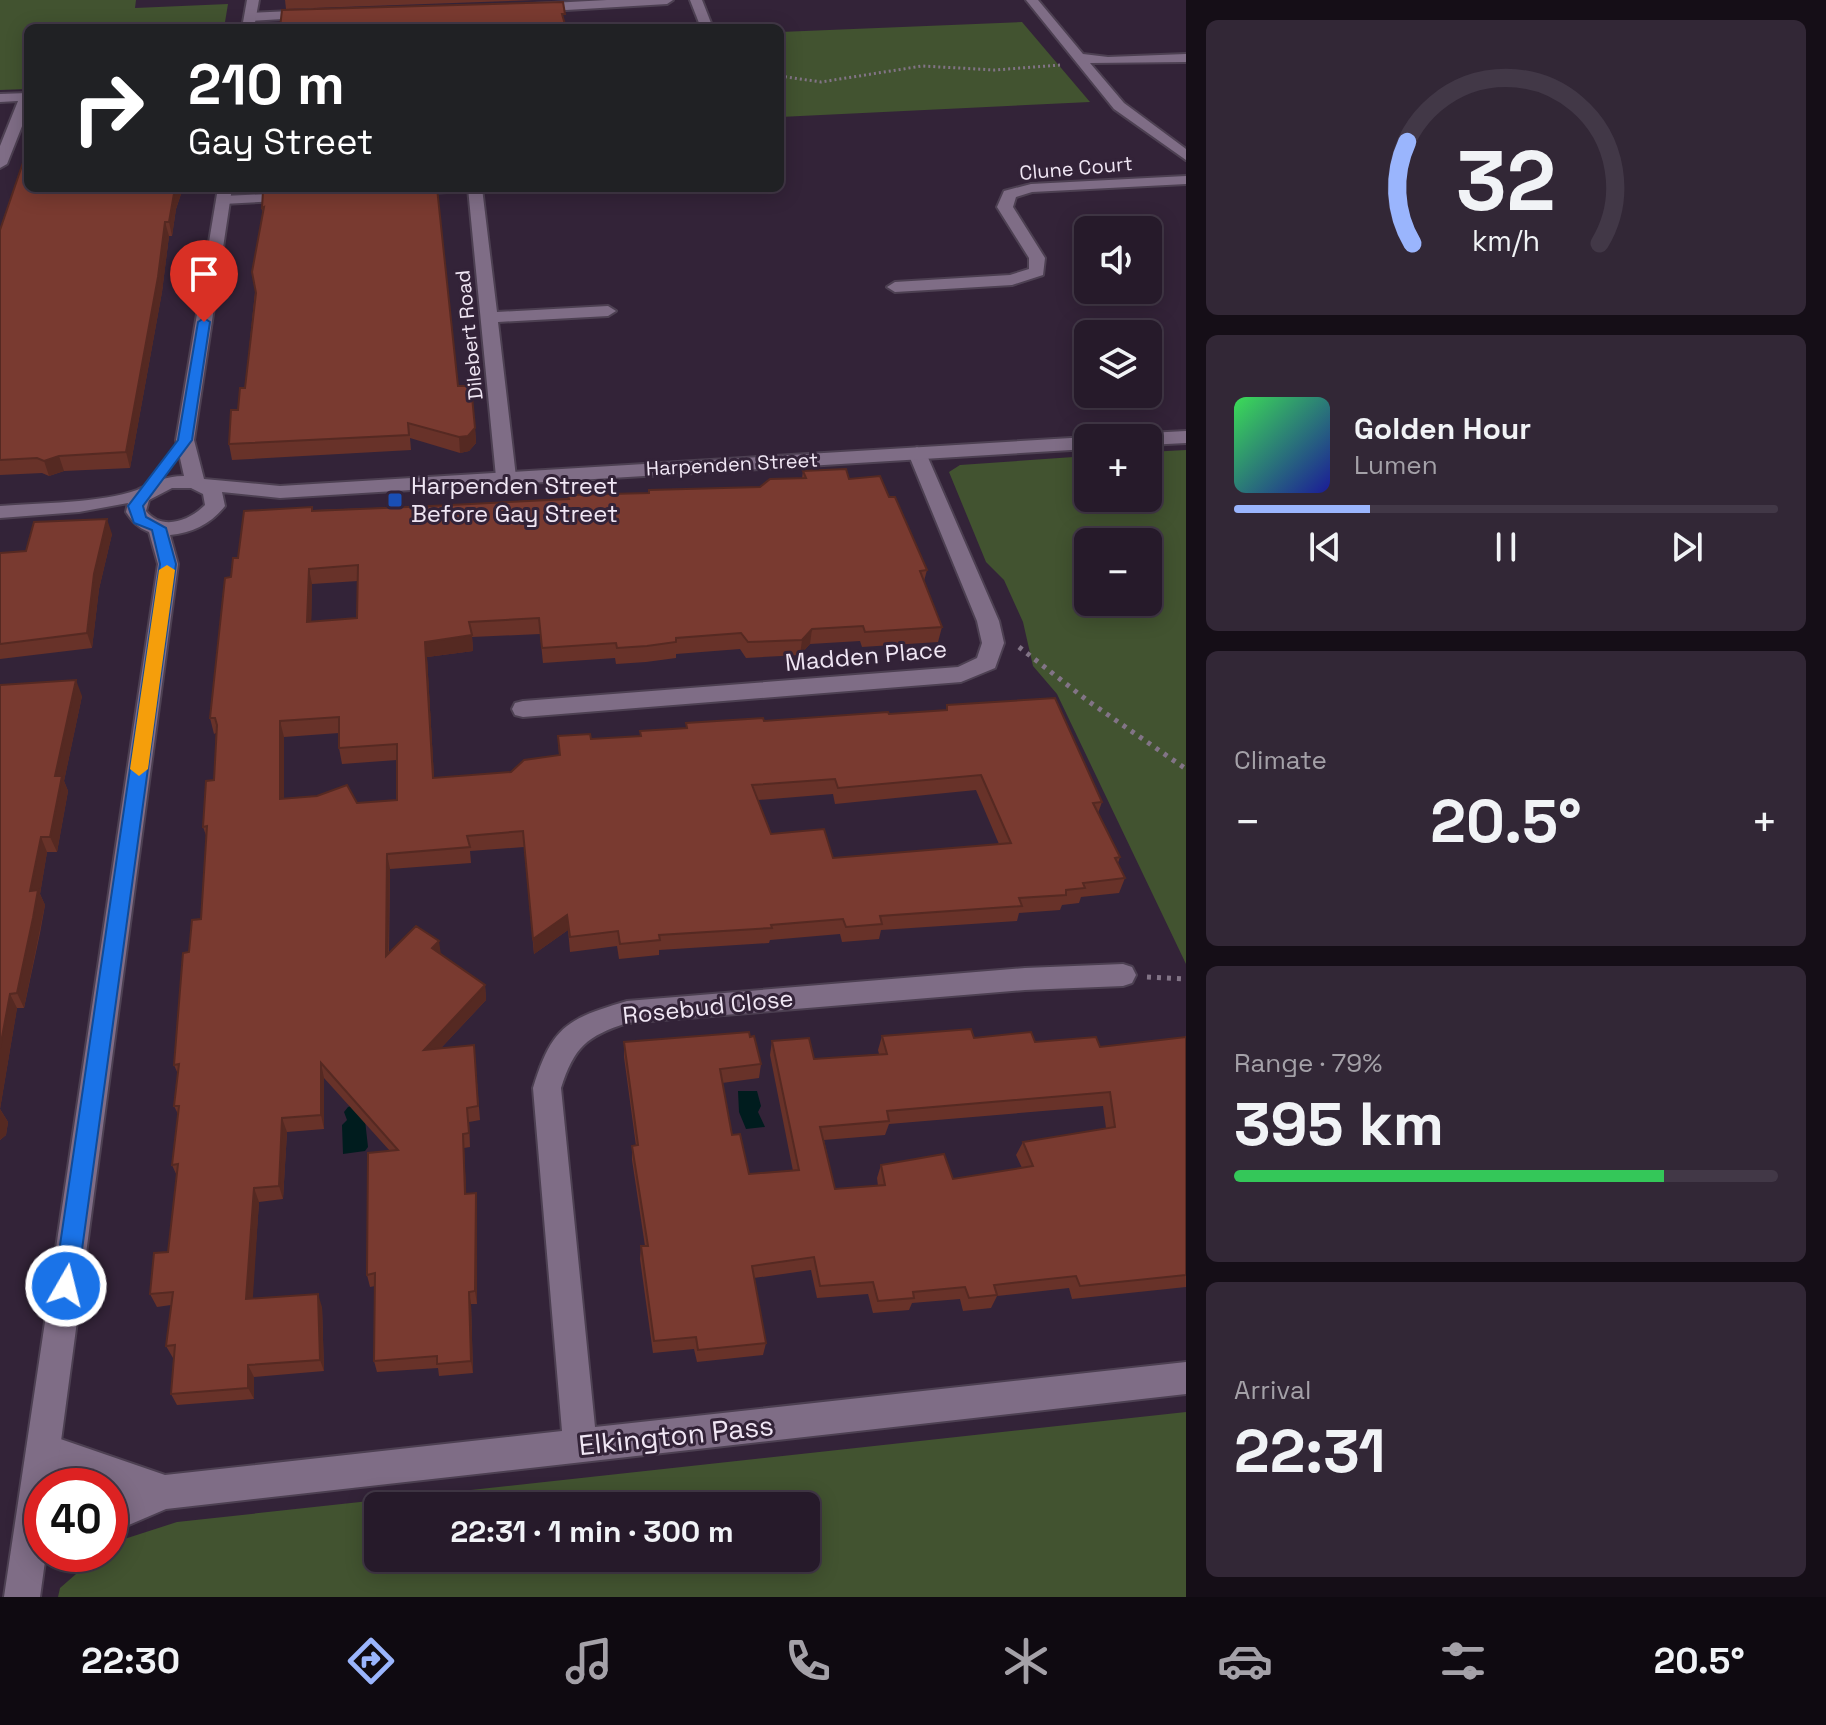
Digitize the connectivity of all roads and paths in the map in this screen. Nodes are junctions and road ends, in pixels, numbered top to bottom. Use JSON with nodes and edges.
{"nodes":[{"id":1,"x":253,"y":0,"type":"edge"},
{"id":2,"x":667,"y":0,"type":"edge"},
{"id":3,"x":696,"y":0,"type":"edge"},
{"id":4,"x":1032,"y":0,"type":"edge"},
{"id":5,"x":522,"y":9,"type":"edge"},
{"id":6,"x":324,"y":14,"type":"edge"},
{"id":7,"x":249,"y":22,"type":"edge"},
{"id":8,"x":705,"y":24,"type":"edge"},
{"id":9,"x":1186,"y":58,"type":"edge"},
{"id":10,"x":1084,"y":61,"type":"junction"},
{"id":11,"x":784,"y":77,"type":"edge"},
{"id":12,"x":24,"y":97,"type":"edge"},
{"id":13,"x":0,"y":98,"type":"edge"},
{"id":14,"x":24,"y":107,"type":"edge"},
{"id":15,"x":1186,"y":156,"type":"edge"},
{"id":16,"x":0,"y":164,"type":"edge"},
{"id":17,"x":1186,"y":180,"type":"edge"},
{"id":18,"x":475,"y":192,"type":"edge"},
{"id":19,"x":224,"y":194,"type":"edge"},
{"id":20,"x":309,"y":196,"type":"edge"},
{"id":21,"x":895,"y":287,"type":"dead end"},
{"id":22,"x":608,"y":311,"type":"dead end"},
{"id":23,"x":489,"y":317,"type":"junction"},
{"id":24,"x":1186,"y":437,"type":"edge"},
{"id":25,"x":1162,"y":438,"type":"edge"},
{"id":26,"x":185,"y":440,"type":"junction"},
{"id":27,"x":1074,"y":444,"type":"edge"},
{"id":28,"x":917,"y":453,"type":"junction"},
{"id":29,"x":506,"y":477,"type":"junction"},
{"id":30,"x":200,"y":484,"type":"junction"},
{"id":31,"x":280,"y":492,"type":"junction"},
{"id":32,"x":143,"y":498,"type":"junction"},
{"id":33,"x":0,"y":512,"type":"edge"},
{"id":34,"x":205,"y":517,"type":"junction"},
{"id":35,"x":158,"y":528,"type":"junction"},
{"id":36,"x":168,"y":564,"type":"junction"},
{"id":37,"x":993,"y":643,"type":"junction"},
{"id":38,"x":523,"y":709,"type":"dead end"},
{"id":39,"x":1186,"y":769,"type":"edge"},
{"id":40,"x":1123,"y":975,"type":"joint"},
{"id":41,"x":1186,"y":979,"type":"edge"},
{"id":42,"x":1186,"y":1378,"type":"edge"},
{"id":43,"x":580,"y":1446,"type":"junction"},
{"id":44,"x":43,"y":1450,"type":"junction"},
{"id":45,"x":42,"y":1468,"type":"edge"},
{"id":46,"x":165,"y":1492,"type":"junction"},
{"id":47,"x":128,"y":1508,"type":"edge"},
{"id":48,"x":29,"y":1572,"type":"edge"},
{"id":49,"x":22,"y":1597,"type":"edge"}],
"edges":[{"from":1,"to":7,"type":"street"},
{"from":2,"to":5,"type":"street"},
{"from":3,"to":8,"type":"street"},
{"from":4,"to":10,"type":"street"},
{"from":6,"to":7,"type":"street"},
{"from":9,"to":10,"type":"street"},
{"from":10,"to":11,"type":"path"},
{"from":10,"to":15,"type":"street"},
{"from":12,"to":13,"type":"street"},
{"from":14,"to":16,"type":"street"},
{"from":17,"to":21,"type":"street","name":"Clune Court"},
{"from":18,"to":23,"type":"street","name":"Dilebert Road"},
{"from":19,"to":20,"type":"street"},
{"from":19,"to":26,"type":"street"},
{"from":22,"to":23,"type":"street"},
{"from":23,"to":29,"type":"street","name":"Dilebert Road"},
{"from":24,"to":25,"type":"street"},
{"from":26,"to":30,"type":"street"},
{"from":26,"to":32,"type":"street"},
{"from":27,"to":28,"type":"street","name":"Harpenden Street"},
{"from":28,"to":29,"type":"street","name":"Harpenden Street"},
{"from":28,"to":37,"type":"street"},
{"from":29,"to":31,"type":"street","name":"Harpenden Street"},
{"from":30,"to":31,"type":"street","name":"Harpenden Street"},
{"from":30,"to":32,"type":"street","name":"Harpenden Street"},
{"from":30,"to":34,"type":"street"},
{"from":31,"to":34,"type":"street","name":"Harpenden Street"},
{"from":32,"to":33,"type":"street","name":"Harpenden Street"},
{"from":32,"to":35,"type":"street"},
{"from":34,"to":35,"type":"street","name":"Harpenden Street"},
{"from":34,"to":36,"type":"street"},
{"from":35,"to":36,"type":"street"},
{"from":36,"to":44,"type":"street"},
{"from":37,"to":38,"type":"street","name":"Madden Place"},
{"from":37,"to":39,"type":"path"},
{"from":40,"to":41,"type":"path"},
{"from":40,"to":43,"type":"street","name":"Rosebud Close"},
{"from":42,"to":43,"type":"street","name":"Elkington Pass"},
{"from":43,"to":46,"type":"street","name":"Elkington Pass"},
{"from":44,"to":45,"type":"street"},
{"from":44,"to":46,"type":"street","name":"Elkington Pass"},
{"from":46,"to":47,"type":"street","name":"Elkington Pass"},
{"from":48,"to":49,"type":"street"}]}
